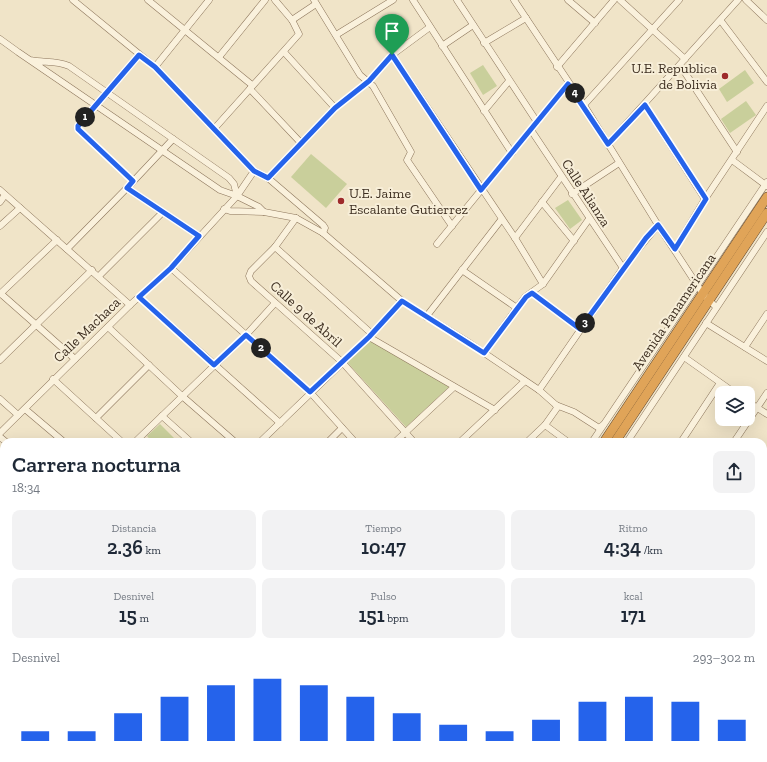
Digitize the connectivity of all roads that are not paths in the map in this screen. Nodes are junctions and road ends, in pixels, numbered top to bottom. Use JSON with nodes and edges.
{"nodes":[{"id":1,"x":73,"y":0,"type":"edge"},
{"id":2,"x":210,"y":0,"type":"edge"},
{"id":3,"x":264,"y":0,"type":"edge"},
{"id":4,"x":276,"y":0,"type":"edge"},
{"id":5,"x":393,"y":0,"type":"edge"},
{"id":6,"x":413,"y":0,"type":"edge"},
{"id":7,"x":458,"y":0,"type":"edge"},
{"id":8,"x":568,"y":0,"type":"edge"},
{"id":9,"x":614,"y":0,"type":"edge"},
{"id":10,"x":620,"y":0,"type":"edge"},
{"id":11,"x":679,"y":0,"type":"edge"},
{"id":12,"x":738,"y":0,"type":"edge"},
{"id":13,"x":746,"y":0,"type":"edge"},
{"id":14,"x":152,"y":1,"type":"edge"},
{"id":15,"x":517,"y":1,"type":"edge"},
{"id":16,"x":315,"y":2,"type":"edge"},
{"id":17,"x":526,"y":18,"type":"junction"},
{"id":18,"x":292,"y":20,"type":"junction"},
{"id":19,"x":767,"y":20,"type":"edge"},
{"id":20,"x":720,"y":21,"type":"junction"},
{"id":21,"x":595,"y":23,"type":"junction"},
{"id":22,"x":473,"y":25,"type":"junction"},
{"id":23,"x":430,"y":27,"type":"junction"},
{"id":24,"x":653,"y":29,"type":"junction"},
{"id":25,"x":185,"y":30,"type":"junction"},
{"id":26,"x":336,"y":35,"type":"junction"},
{"id":27,"x":0,"y":39,"type":"edge"},
{"id":28,"x":484,"y":43,"type":"junction"},
{"id":29,"x":442,"y":46,"type":"junction"},
{"id":30,"x":284,"y":52,"type":"junction"},
{"id":31,"x":139,"y":55,"type":"junction"},
{"id":32,"x":392,"y":55,"type":"junction"},
{"id":33,"x":219,"y":57,"type":"junction"},
{"id":34,"x":685,"y":59,"type":"junction"},
{"id":35,"x":30,"y":60,"type":"junction"},
{"id":36,"x":680,"y":65,"type":"junction"},
{"id":37,"x":155,"y":67,"type":"junction"},
{"id":38,"x":557,"y":67,"type":"junction"},
{"id":39,"x":369,"y":81,"type":"junction"},
{"id":40,"x":509,"y":81,"type":"junction"},
{"id":41,"x":767,"y":81,"type":"edge"},
{"id":42,"x":568,"y":84,"type":"junction"},
{"id":43,"x":251,"y":87,"type":"junction"},
{"id":44,"x":107,"y":92,"type":"junction"},
{"id":45,"x":96,"y":104,"type":"junction"},
{"id":46,"x":584,"y":105,"type":"junction"},
{"id":47,"x":645,"y":105,"type":"junction"},
{"id":48,"x":767,"y":106,"type":"edge"},
{"id":49,"x":335,"y":108,"type":"junction"},
{"id":50,"x":484,"y":111,"type":"junction"},
{"id":51,"x":537,"y":122,"type":"junction"},
{"id":52,"x":214,"y":129,"type":"junction"},
{"id":53,"x":531,"y":130,"type":"junction"},
{"id":54,"x":173,"y":139,"type":"junction"},
{"id":55,"x":301,"y":142,"type":"junction"},
{"id":56,"x":608,"y":144,"type":"junction"},
{"id":57,"x":163,"y":151,"type":"junction"},
{"id":58,"x":737,"y":152,"type":"junction"},
{"id":59,"x":512,"y":153,"type":"junction"},
{"id":60,"x":732,"y":160,"type":"junction"},
{"id":61,"x":619,"y":163,"type":"junction"},
{"id":62,"x":254,"y":171,"type":"junction"},
{"id":63,"x":561,"y":177,"type":"junction"},
{"id":64,"x":268,"y":178,"type":"junction"},
{"id":65,"x":133,"y":181,"type":"junction"},
{"id":66,"x":766,"y":184,"type":"edge"},
{"id":67,"x":127,"y":188,"type":"junction"},
{"id":68,"x":0,"y":190,"type":"edge"},
{"id":69,"x":481,"y":190,"type":"junction"},
{"id":70,"x":572,"y":194,"type":"junction"},
{"id":71,"x":5,"y":195,"type":"junction"},
{"id":72,"x":237,"y":196,"type":"junction"},
{"id":73,"x":767,"y":197,"type":"edge"},
{"id":74,"x":706,"y":199,"type":"junction"},
{"id":75,"x":0,"y":202,"type":"edge"},
{"id":76,"x":542,"y":202,"type":"junction"},
{"id":77,"x":20,"y":208,"type":"junction"},
{"id":78,"x":224,"y":209,"type":"junction"},
{"id":79,"x":264,"y":212,"type":"junction"},
{"id":80,"x":162,"y":213,"type":"junction"},
{"id":81,"x":767,"y":213,"type":"edge"},
{"id":82,"x":296,"y":218,"type":"junction"},
{"id":83,"x":501,"y":220,"type":"junction"},
{"id":84,"x":589,"y":220,"type":"junction"},
{"id":85,"x":658,"y":225,"type":"junction"},
{"id":86,"x":0,"y":226,"type":"edge"},
{"id":87,"x":452,"y":226,"type":"junction"},
{"id":88,"x":767,"y":232,"type":"edge"},
{"id":89,"x":323,"y":233,"type":"junction"},
{"id":90,"x":199,"y":236,"type":"junction"},
{"id":91,"x":515,"y":238,"type":"junction"},
{"id":92,"x":56,"y":240,"type":"junction"},
{"id":93,"x":574,"y":241,"type":"junction"},
{"id":94,"x":437,"y":244,"type":"dead end"},
{"id":95,"x":275,"y":247,"type":"junction"},
{"id":96,"x":67,"y":249,"type":"junction"},
{"id":97,"x":675,"y":249,"type":"junction"},
{"id":98,"x":171,"y":268,"type":"junction"},
{"id":99,"x":622,"y":268,"type":"junction"},
{"id":100,"x":92,"y":270,"type":"junction"},
{"id":101,"x":462,"y":270,"type":"junction"},
{"id":102,"x":98,"y":276,"type":"junction"},
{"id":103,"x":543,"y":284,"type":"junction"},
{"id":104,"x":698,"y":285,"type":"junction"},
{"id":105,"x":532,"y":293,"type":"junction"},
{"id":106,"x":0,"y":294,"type":"edge"},
{"id":107,"x":139,"y":297,"type":"junction"},
{"id":108,"x":707,"y":297,"type":"junction"},
{"id":109,"x":402,"y":301,"type":"junction"},
{"id":110,"x":275,"y":303,"type":"junction"},
{"id":111,"x":130,"y":305,"type":"junction"},
{"id":112,"x":716,"y":307,"type":"junction"},
{"id":113,"x":517,"y":308,"type":"junction"},
{"id":114,"x":767,"y":314,"type":"edge"},
{"id":115,"x":426,"y":317,"type":"junction"},
{"id":116,"x":706,"y":323,"type":"junction"},
{"id":117,"x":36,"y":325,"type":"junction"},
{"id":118,"x":108,"y":327,"type":"junction"},
{"id":119,"x":580,"y":329,"type":"junction"},
{"id":120,"x":246,"y":335,"type":"junction"},
{"id":121,"x":370,"y":335,"type":"junction"},
{"id":122,"x":745,"y":347,"type":"junction"},
{"id":123,"x":484,"y":353,"type":"junction"},
{"id":124,"x":684,"y":357,"type":"junction"},
{"id":125,"x":75,"y":359,"type":"junction"},
{"id":126,"x":0,"y":360,"type":"edge"},
{"id":127,"x":767,"y":361,"type":"edge"},
{"id":128,"x":342,"y":362,"type":"junction"},
{"id":129,"x":149,"y":365,"type":"junction"},
{"id":130,"x":214,"y":365,"type":"junction"},
{"id":131,"x":53,"y":379,"type":"junction"},
{"id":132,"x":525,"y":381,"type":"junction"},
{"id":133,"x":720,"y":384,"type":"junction"},
{"id":134,"x":723,"y":386,"type":"edge"},
{"id":135,"x":454,"y":387,"type":"junction"},
{"id":136,"x":539,"y":390,"type":"junction"},
{"id":137,"x":310,"y":392,"type":"junction"},
{"id":138,"x":767,"y":393,"type":"edge"},
{"id":139,"x":182,"y":396,"type":"junction"},
{"id":140,"x":0,"y":399,"type":"edge"},
{"id":141,"x":556,"y":405,"type":"junction"},
{"id":142,"x":757,"y":408,"type":"junction"},
{"id":143,"x":25,"y":409,"type":"junction"},
{"id":144,"x":495,"y":410,"type":"junction"},
{"id":145,"x":767,"y":414,"type":"edge"},
{"id":146,"x":18,"y":415,"type":"junction"},
{"id":147,"x":162,"y":416,"type":"junction"},
{"id":148,"x":96,"y":418,"type":"junction"},
{"id":149,"x":280,"y":422,"type":"junction"},
{"id":150,"x":544,"y":424,"type":"junction"},
{"id":151,"x":604,"y":424,"type":"junction"},
{"id":152,"x":342,"y":428,"type":"junction"},
{"id":153,"x":0,"y":433,"type":"edge"},
{"id":154,"x":405,"y":433,"type":"junction"},
{"id":155,"x":59,"y":438,"type":"edge"},
{"id":156,"x":118,"y":438,"type":"edge"},
{"id":157,"x":142,"y":438,"type":"edge"},
{"id":158,"x":186,"y":438,"type":"edge"},
{"id":159,"x":230,"y":438,"type":"edge"},
{"id":160,"x":264,"y":438,"type":"edge"},
{"id":161,"x":332,"y":438,"type":"edge"},
{"id":162,"x":351,"y":438,"type":"edge"},
{"id":163,"x":399,"y":438,"type":"edge"},
{"id":164,"x":410,"y":438,"type":"edge"},
{"id":165,"x":464,"y":438,"type":"edge"},
{"id":166,"x":531,"y":438,"type":"edge"},
{"id":167,"x":563,"y":438,"type":"edge"},
{"id":168,"x":595,"y":438,"type":"edge"},
{"id":169,"x":614,"y":438,"type":"edge"},
{"id":170,"x":630,"y":438,"type":"edge"},
{"id":171,"x":685,"y":438,"type":"edge"},
{"id":172,"x":737,"y":438,"type":"edge"}],
"edges":[{"from":1,"to":31,"type":"street"},
{"from":2,"to":25,"type":"street"},
{"from":3,"to":33,"type":"street"},
{"from":4,"to":18,"type":"street"},
{"from":5,"to":26,"type":"street"},
{"from":6,"to":23,"type":"street"},
{"from":7,"to":22,"type":"street"},
{"from":8,"to":21,"type":"street"},
{"from":9,"to":21,"type":"street"},
{"from":10,"to":24,"type":"street"},
{"from":11,"to":24,"type":"street"},
{"from":12,"to":20,"type":"street"},
{"from":13,"to":19,"type":"street"},
{"from":14,"to":25,"type":"street"},
{"from":15,"to":17,"type":"street"},
{"from":16,"to":18,"type":"street"},
{"from":16,"to":26,"type":"street"},
{"from":17,"to":28,"type":"street"},
{"from":17,"to":38,"type":"street"},
{"from":18,"to":30,"type":"street"},
{"from":20,"to":34,"type":"street"},
{"from":20,"to":41,"type":"street"},
{"from":21,"to":38,"type":"street"},
{"from":22,"to":28,"type":"street"},
{"from":22,"to":29,"type":"street"},
{"from":23,"to":29,"type":"street"},
{"from":23,"to":32,"type":"street"},
{"from":24,"to":34,"type":"street"},
{"from":24,"to":46,"type":"street"},
{"from":25,"to":33,"type":"street"},
{"from":25,"to":37,"type":"street"},
{"from":26,"to":39,"type":"street"},
{"from":27,"to":35,"type":"street"},
{"from":28,"to":40,"type":"street"},
{"from":29,"to":50,"type":"street"},
{"from":30,"to":43,"type":"street"},
{"from":30,"to":49,"type":"street"},
{"from":31,"to":37,"type":"street"},
{"from":31,"to":44,"type":"street"},
{"from":32,"to":39,"type":"street"},
{"from":32,"to":69,"type":"street"},
{"from":33,"to":43,"type":"street"},
{"from":34,"to":36,"type":"street"},
{"from":35,"to":44,"type":"street"},
{"from":35,"to":45,"type":"street"},
{"from":36,"to":47,"type":"street"},
{"from":36,"to":58,"type":"street"},
{"from":37,"to":52,"type":"street"},
{"from":38,"to":42,"type":"street"},
{"from":39,"to":49,"type":"street"},
{"from":39,"to":87,"type":"street"},
{"from":40,"to":50,"type":"street"},
{"from":40,"to":51,"type":"street"},
{"from":42,"to":46,"type":"street"},
{"from":42,"to":51,"type":"street"},
{"from":43,"to":52,"type":"street"},
{"from":43,"to":55,"type":"street"},
{"from":44,"to":45,"type":"street"},
{"from":44,"to":54,"type":"street"},
{"from":45,"to":57,"type":"street"},
{"from":45,"to":65,"type":"street"},
{"from":46,"to":56,"type":"street"},
{"from":47,"to":56,"type":"street"},
{"from":47,"to":74,"type":"street"},
{"from":48,"to":58,"type":"street"},
{"from":49,"to":55,"type":"street"},
{"from":50,"to":59,"type":"street"},
{"from":51,"to":53,"type":"street"},
{"from":52,"to":62,"type":"street"},
{"from":53,"to":59,"type":"street"},
{"from":53,"to":63,"type":"street","name":"Calle Alianza"},
{"from":54,"to":57,"type":"street"},
{"from":54,"to":72,"type":"street"},
{"from":55,"to":64,"type":"street"},
{"from":56,"to":61,"type":"street"},
{"from":57,"to":65,"type":"street"},
{"from":57,"to":72,"type":"street"},
{"from":58,"to":60,"type":"street"},
{"from":59,"to":69,"type":"street"},
{"from":60,"to":66,"type":"street"},
{"from":60,"to":74,"type":"street"},
{"from":61,"to":70,"type":"street"},
{"from":61,"to":85,"type":"street"},
{"from":62,"to":64,"type":"street"},
{"from":62,"to":72,"type":"street","name":"Calle Machaca"},
{"from":63,"to":70,"type":"street","name":"Calle Alianza"},
{"from":63,"to":76,"type":"street"},
{"from":64,"to":89,"type":"street"},
{"from":65,"to":67,"type":"street"},
{"from":66,"to":104,"type":"street"},
{"from":67,"to":80,"type":"street"},
{"from":67,"to":96,"type":"street"},
{"from":68,"to":71,"type":"street"},
{"from":69,"to":83,"type":"street"},
{"from":69,"to":87,"type":"street"},
{"from":70,"to":84,"type":"street","name":"Calle Alianza"},
{"from":71,"to":75,"type":"street"},
{"from":71,"to":77,"type":"street"},
{"from":72,"to":78,"type":"street","name":"Calle Machaca"},
{"from":72,"to":79,"type":"street"},
{"from":73,"to":108,"type":"highway","name":"Avenida Panamericana"},
{"from":74,"to":97,"type":"street"},
{"from":76,"to":91,"type":"street"},
{"from":76,"to":93,"type":"street"},
{"from":77,"to":86,"type":"street"},
{"from":77,"to":92,"type":"street"},
{"from":78,"to":79,"type":"street"},
{"from":78,"to":90,"type":"street","name":"Calle Machaca"},
{"from":79,"to":82,"type":"street"},
{"from":80,"to":90,"type":"street"},
{"from":80,"to":102,"type":"street"},
{"from":81,"to":108,"type":"highway","name":"Avenida Panamericana"},
{"from":82,"to":89,"type":"street"},
{"from":82,"to":95,"type":"street","name":"Calle 9 de Abril"},
{"from":83,"to":91,"type":"street"},
{"from":83,"to":101,"type":"street"},
{"from":84,"to":93,"type":"street"},
{"from":84,"to":99,"type":"street","name":"Calle Alianza"},
{"from":85,"to":97,"type":"street"},
{"from":85,"to":99,"type":"street"},
{"from":87,"to":94,"type":"street"},
{"from":88,"to":112,"type":"street"},
{"from":89,"to":109,"type":"street"},
{"from":90,"to":98,"type":"street","name":"Calle Machaca"},
{"from":91,"to":103,"type":"street"},
{"from":92,"to":96,"type":"street"},
{"from":92,"to":106,"type":"street"},
{"from":93,"to":103,"type":"street"},
{"from":95,"to":110,"type":"street","name":"Calle 9 de Abril"},
{"from":95,"to":121,"type":"street"},
{"from":96,"to":100,"type":"street"},
{"from":97,"to":104,"type":"street"},
{"from":98,"to":107,"type":"street","name":"Calle Machaca"},
{"from":98,"to":120,"type":"street"},
{"from":99,"to":119,"type":"street"},
{"from":100,"to":102,"type":"street"},
{"from":100,"to":117,"type":"street"},
{"from":101,"to":113,"type":"street"},
{"from":101,"to":115,"type":"street"},
{"from":102,"to":111,"type":"street"},
{"from":103,"to":105,"type":"street"},
{"from":104,"to":108,"type":"street"},
{"from":104,"to":151,"type":"street"},
{"from":105,"to":113,"type":"street"},
{"from":105,"to":119,"type":"street"},
{"from":106,"to":117,"type":"street"},
{"from":107,"to":111,"type":"street","name":"Calle Machaca"},
{"from":107,"to":130,"type":"street"},
{"from":108,"to":112,"type":"street"},
{"from":108,"to":169,"type":"highway","name":"Avenida Panamericana"},
{"from":109,"to":115,"type":"street"},
{"from":109,"to":121,"type":"street"},
{"from":110,"to":120,"type":"street"},
{"from":110,"to":128,"type":"street","name":"Calle 9 de Abril"},
{"from":111,"to":118,"type":"street","name":"Calle Machaca"},
{"from":112,"to":116,"type":"street"},
{"from":113,"to":123,"type":"street"},
{"from":114,"to":122,"type":"street"},
{"from":115,"to":123,"type":"street"},
{"from":116,"to":122,"type":"street"},
{"from":116,"to":124,"type":"street"},
{"from":117,"to":125,"type":"street"},
{"from":117,"to":126,"type":"street"},
{"from":118,"to":125,"type":"street","name":"Calle Machaca"},
{"from":118,"to":129,"type":"street"},
{"from":119,"to":136,"type":"street"},
{"from":120,"to":130,"type":"street"},
{"from":120,"to":137,"type":"street"},
{"from":121,"to":128,"type":"street"},
{"from":121,"to":135,"type":"street"},
{"from":122,"to":127,"type":"street"},
{"from":123,"to":132,"type":"street"},
{"from":124,"to":133,"type":"street"},
{"from":124,"to":170,"type":"street"},
{"from":125,"to":131,"type":"street","name":"Calle Machaca"},
{"from":128,"to":137,"type":"street"},
{"from":128,"to":154,"type":"street","name":"Calle 9 de Abril"},
{"from":129,"to":139,"type":"street"},
{"from":129,"to":148,"type":"street"},
{"from":130,"to":139,"type":"street"},
{"from":130,"to":149,"type":"street"},
{"from":131,"to":143,"type":"street","name":"Calle Machaca"},
{"from":131,"to":148,"type":"street"},
{"from":132,"to":136,"type":"street"},
{"from":132,"to":144,"type":"street"},
{"from":133,"to":134,"type":"street"},
{"from":133,"to":171,"type":"street"},
{"from":135,"to":144,"type":"street"},
{"from":135,"to":154,"type":"street"},
{"from":136,"to":141,"type":"street"},
{"from":137,"to":149,"type":"street"},
{"from":137,"to":152,"type":"street"},
{"from":138,"to":142,"type":"street"},
{"from":139,"to":147,"type":"street"},
{"from":139,"to":159,"type":"street"},
{"from":140,"to":146,"type":"street"},
{"from":141,"to":150,"type":"street"},
{"from":141,"to":151,"type":"street"},
{"from":142,"to":145,"type":"street"},
{"from":142,"to":172,"type":"street"},
{"from":143,"to":146,"type":"street","name":"Calle Machaca"},
{"from":143,"to":155,"type":"street"},
{"from":144,"to":165,"type":"street"},
{"from":146,"to":153,"type":"street","name":"Calle Machaca"},
{"from":147,"to":157,"type":"street"},
{"from":147,"to":158,"type":"street"},
{"from":148,"to":156,"type":"street"},
{"from":149,"to":160,"type":"street"},
{"from":150,"to":166,"type":"street"},
{"from":150,"to":167,"type":"street"},
{"from":151,"to":168,"type":"street"},
{"from":152,"to":161,"type":"street"},
{"from":152,"to":162,"type":"street"},
{"from":154,"to":163,"type":"street"},
{"from":154,"to":164,"type":"street","name":"Calle 9 de Abril"}]}
